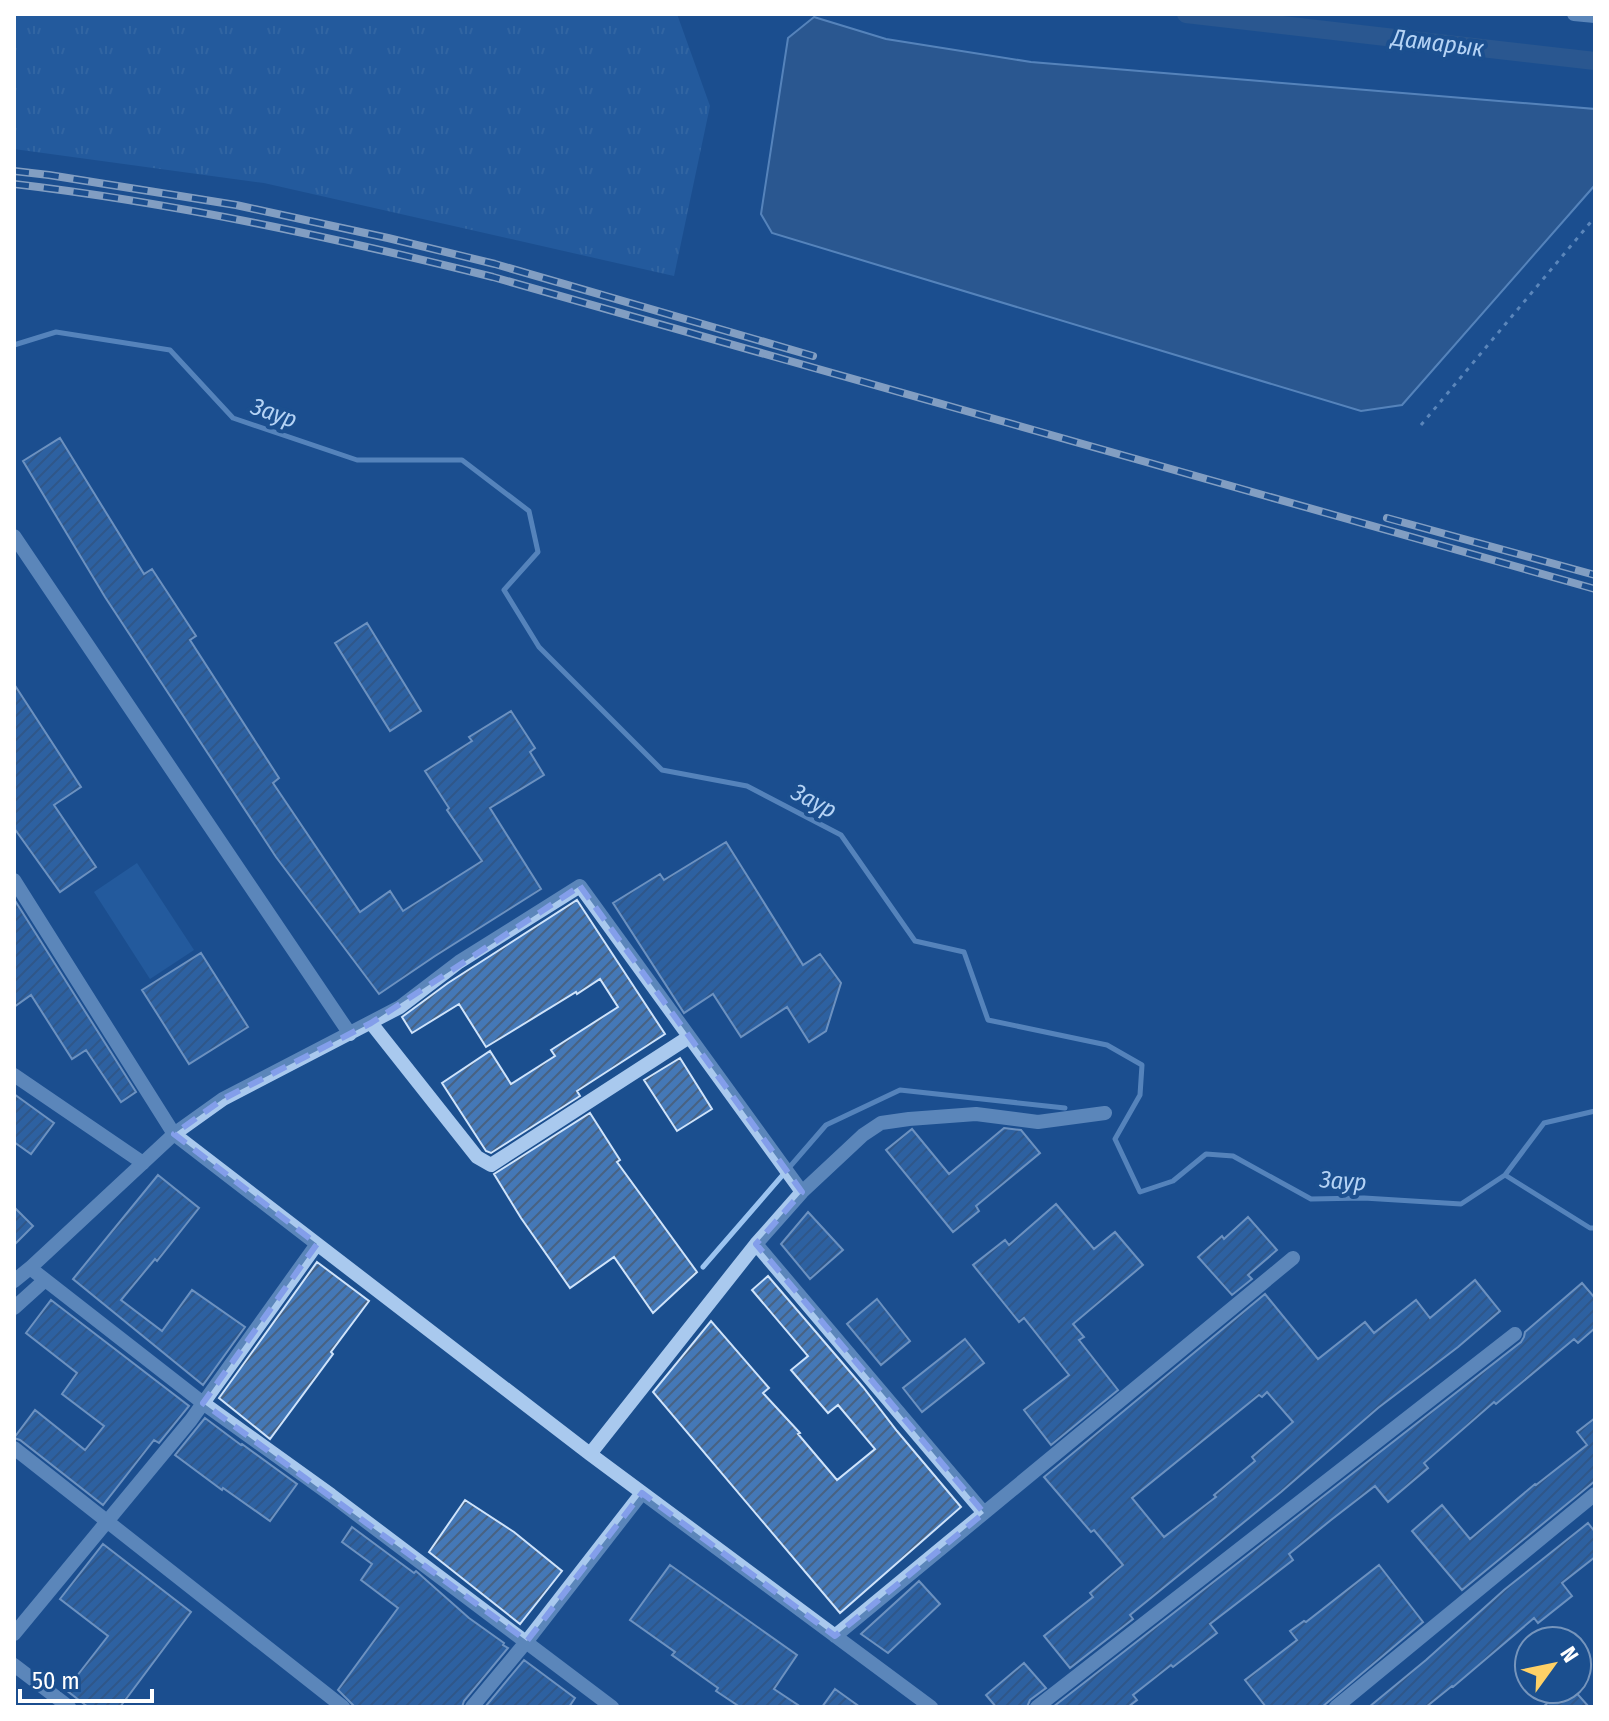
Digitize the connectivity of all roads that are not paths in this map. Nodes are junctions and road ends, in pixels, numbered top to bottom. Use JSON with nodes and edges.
{"nodes":[{"id":1,"x":1574,"y":14,"type":"edge"},
{"id":2,"x":1595,"y":16,"type":"edge"},
{"id":3,"x":14,"y":536,"type":"edge"},
{"id":4,"x":14,"y":880,"type":"edge"},
{"id":5,"x":371,"y":1023,"type":"junction"},
{"id":6,"x":350,"y":1034,"type":"junction"},
{"id":7,"x":689,"y":1037,"type":"junction"},
{"id":8,"x":14,"y":1075,"type":"edge"},
{"id":9,"x":1105,"y":1113,"type":"dead end"},
{"id":10,"x":174,"y":1134,"type":"junction"},
{"id":11,"x":143,"y":1163,"type":"junction"},
{"id":12,"x":802,"y":1192,"type":"junction"},
{"id":13,"x":317,"y":1244,"type":"junction"},
{"id":14,"x":756,"y":1244,"type":"junction"},
{"id":15,"x":1293,"y":1258,"type":"dead end"},
{"id":16,"x":30,"y":1268,"type":"junction"},
{"id":17,"x":45,"y":1280,"type":"junction"},
{"id":18,"x":14,"y":1281,"type":"edge"},
{"id":19,"x":14,"y":1308,"type":"edge"},
{"id":20,"x":1515,"y":1334,"type":"dead end"},
{"id":21,"x":203,"y":1403,"type":"junction"},
{"id":22,"x":14,"y":1448,"type":"edge"},
{"id":23,"x":590,"y":1454,"type":"junction"},
{"id":24,"x":642,"y":1493,"type":"junction"},
{"id":25,"x":1595,"y":1494,"type":"edge"},
{"id":26,"x":984,"y":1513,"type":"junction"},
{"id":27,"x":108,"y":1521,"type":"junction"},
{"id":28,"x":14,"y":1634,"type":"edge"},
{"id":29,"x":835,"y":1636,"type":"junction"},
{"id":30,"x":527,"y":1641,"type":"junction"},
{"id":31,"x":14,"y":1665,"type":"edge"},
{"id":32,"x":69,"y":1707,"type":"edge"},
{"id":33,"x":343,"y":1707,"type":"edge"},
{"id":34,"x":472,"y":1707,"type":"edge"},
{"id":35,"x":612,"y":1707,"type":"edge"},
{"id":36,"x":931,"y":1707,"type":"edge"},
{"id":37,"x":1037,"y":1707,"type":"edge"},
{"id":38,"x":1336,"y":1707,"type":"edge"}],
"edges":[{"from":1,"to":2,"type":"street"},
{"from":3,"to":6,"type":"street"},
{"from":4,"to":10,"type":"street"},
{"from":5,"to":6,"type":"street"},
{"from":5,"to":7,"type":"street"},
{"from":5,"to":7,"type":"street"},
{"from":6,"to":10,"type":"street"},
{"from":7,"to":12,"type":"street"},
{"from":8,"to":11,"type":"street"},
{"from":9,"to":12,"type":"street"},
{"from":10,"to":11,"type":"street"},
{"from":10,"to":13,"type":"street"},
{"from":11,"to":16,"type":"street"},
{"from":12,"to":14,"type":"street"},
{"from":13,"to":21,"type":"street"},
{"from":13,"to":23,"type":"street"},
{"from":14,"to":23,"type":"street"},
{"from":14,"to":26,"type":"street"},
{"from":15,"to":26,"type":"street"},
{"from":16,"to":17,"type":"street"},
{"from":16,"to":18,"type":"street"},
{"from":17,"to":19,"type":"street"},
{"from":17,"to":21,"type":"street"},
{"from":20,"to":37,"type":"street"},
{"from":21,"to":27,"type":"street"},
{"from":21,"to":30,"type":"street"},
{"from":22,"to":27,"type":"street"},
{"from":23,"to":24,"type":"street"},
{"from":24,"to":29,"type":"street"},
{"from":24,"to":30,"type":"street"},
{"from":25,"to":38,"type":"street"},
{"from":26,"to":29,"type":"street"},
{"from":27,"to":28,"type":"street"},
{"from":27,"to":33,"type":"street"},
{"from":29,"to":36,"type":"street"},
{"from":30,"to":34,"type":"street"},
{"from":30,"to":35,"type":"street"},
{"from":31,"to":32,"type":"street"}]}
